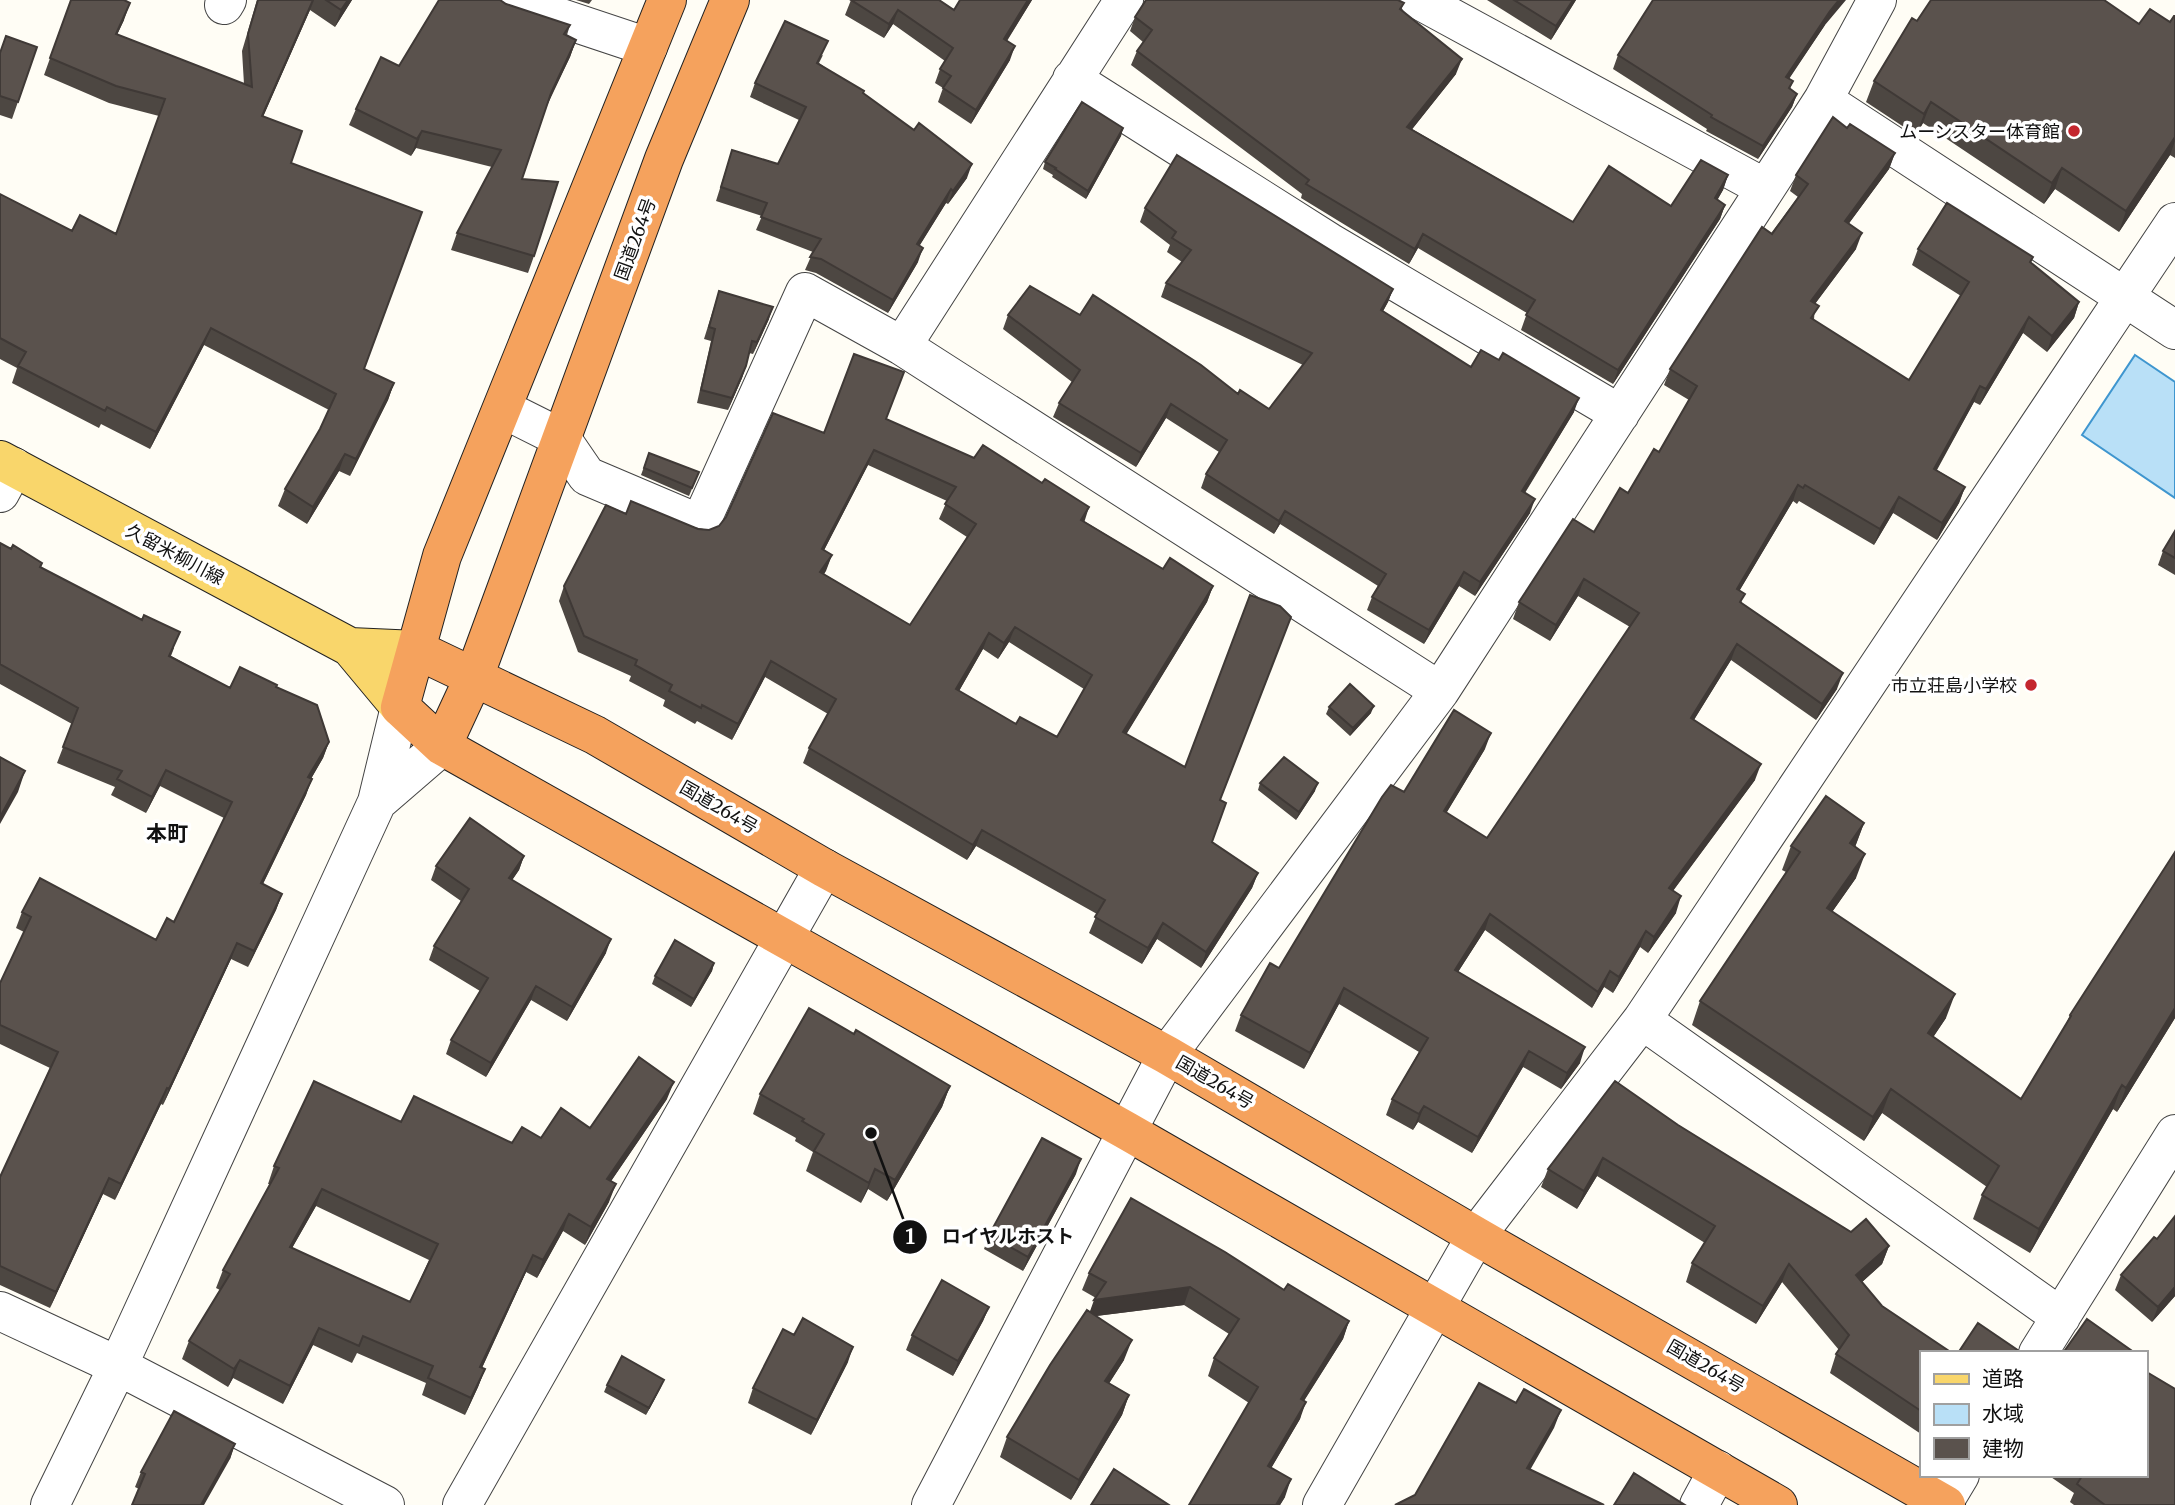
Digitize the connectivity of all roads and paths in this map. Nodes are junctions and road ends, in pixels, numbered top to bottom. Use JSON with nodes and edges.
{"nodes":[{"id":1,"x":507,"y":0,"type":"edge"},
{"id":2,"x":667,"y":0,"type":"edge"},
{"id":3,"x":730,"y":0,"type":"edge"},
{"id":4,"x":1124,"y":0,"type":"edge"},
{"id":5,"x":1419,"y":0,"type":"edge"},
{"id":6,"x":1877,"y":0,"type":"edge"},
{"id":7,"x":648,"y":47,"type":"junction"},
{"id":8,"x":1072,"y":79,"type":"junction"},
{"id":9,"x":1823,"y":100,"type":"junction"},
{"id":10,"x":1765,"y":188,"type":"junction"},
{"id":11,"x":2175,"y":222,"type":"edge"},
{"id":12,"x":2126,"y":298,"type":"junction"},
{"id":13,"x":2175,"y":330,"type":"edge"},
{"id":14,"x":902,"y":346,"type":"junction"},
{"id":15,"x":503,"y":409,"type":"junction"},
{"id":16,"x":1620,"y":414,"type":"junction"},
{"id":17,"x":561,"y":438,"type":"junction"},
{"id":18,"x":5,"y":473,"type":"edge"},
{"id":19,"x":350,"y":648,"type":"junction"},
{"id":20,"x":417,"y":650,"type":"junction"},
{"id":21,"x":474,"y":677,"type":"junction"},
{"id":22,"x":1440,"y":691,"type":"junction"},
{"id":23,"x":400,"y":706,"type":"junction"},
{"id":24,"x":442,"y":746,"type":"junction"},
{"id":25,"x":377,"y":802,"type":"junction"},
{"id":26,"x":824,"y":868,"type":"junction"},
{"id":27,"x":785,"y":937,"type":"junction"},
{"id":28,"x":1642,"y":1020,"type":"junction"},
{"id":29,"x":1167,"y":1055,"type":"junction"},
{"id":30,"x":1127,"y":1131,"type":"junction"},
{"id":31,"x":2175,"y":1133,"type":"edge"},
{"id":32,"x":1476,"y":1236,"type":"junction"},
{"id":33,"x":1435,"y":1307,"type":"junction"},
{"id":34,"x":0,"y":1311,"type":"edge"},
{"id":35,"x":2061,"y":1317,"type":"junction"},
{"id":36,"x":2039,"y":1351,"type":"edge"},
{"id":37,"x":118,"y":1366,"type":"junction"},
{"id":38,"x":1717,"y":1470,"type":"junction"},
{"id":39,"x":1948,"y":1497,"type":"edge"},
{"id":40,"x":50,"y":1505,"type":"edge"},
{"id":41,"x":385,"y":1505,"type":"edge"},
{"id":42,"x":462,"y":1505,"type":"edge"},
{"id":43,"x":932,"y":1505,"type":"edge"},
{"id":44,"x":1322,"y":1505,"type":"edge"},
{"id":45,"x":1699,"y":1505,"type":"edge"},
{"id":46,"x":1778,"y":1505,"type":"edge"}],
"edges":[{"from":1,"to":7,"type":"street"},
{"from":2,"to":7,"type":"highway"},
{"from":3,"to":17,"type":"highway","name":"国道264号"},
{"from":4,"to":8,"type":"street"},
{"from":5,"to":10,"type":"street"},
{"from":6,"to":9,"type":"street"},
{"from":7,"to":15,"type":"highway"},
{"from":8,"to":14,"type":"street"},
{"from":8,"to":16,"type":"street"},
{"from":9,"to":10,"type":"street"},
{"from":9,"to":12,"type":"street"},
{"from":10,"to":16,"type":"street"},
{"from":11,"to":12,"type":"street"},
{"from":12,"to":13,"type":"street"},
{"from":12,"to":28,"type":"street"},
{"from":14,"to":17,"type":"street"},
{"from":14,"to":22,"type":"street"},
{"from":15,"to":17,"type":"street"},
{"from":15,"to":20,"type":"highway"},
{"from":16,"to":22,"type":"street"},
{"from":17,"to":21,"type":"highway","name":"国道264号"},
{"from":18,"to":19,"type":"main road","name":"久留米柳川線"},
{"from":19,"to":20,"type":"main road","name":"久留米柳川線"},
{"from":19,"to":23,"type":"main road","name":"久留米柳川線"},
{"from":20,"to":21,"type":"highway","name":"国道264号"},
{"from":20,"to":23,"type":"highway"},
{"from":21,"to":24,"type":"highway","name":"国道264号"},
{"from":21,"to":26,"type":"highway","name":"国道264号"},
{"from":22,"to":29,"type":"street"},
{"from":23,"to":24,"type":"highway"},
{"from":23,"to":25,"type":"street"},
{"from":24,"to":25,"type":"street"},
{"from":24,"to":27,"type":"highway"},
{"from":25,"to":37,"type":"street"},
{"from":26,"to":27,"type":"street"},
{"from":26,"to":29,"type":"highway","name":"国道264号"},
{"from":27,"to":30,"type":"highway"},
{"from":27,"to":42,"type":"street"},
{"from":28,"to":32,"type":"street"},
{"from":28,"to":35,"type":"street"},
{"from":29,"to":30,"type":"street"},
{"from":29,"to":32,"type":"highway","name":"国道264号"},
{"from":30,"to":33,"type":"highway"},
{"from":30,"to":43,"type":"street"},
{"from":31,"to":35,"type":"street"},
{"from":32,"to":33,"type":"street"},
{"from":32,"to":39,"type":"highway","name":"国道264号"},
{"from":33,"to":38,"type":"highway"},
{"from":33,"to":44,"type":"street"},
{"from":34,"to":37,"type":"street"},
{"from":35,"to":36,"type":"street"},
{"from":37,"to":40,"type":"street"},
{"from":37,"to":41,"type":"street"},
{"from":38,"to":45,"type":"street"},
{"from":38,"to":46,"type":"highway"}]}
